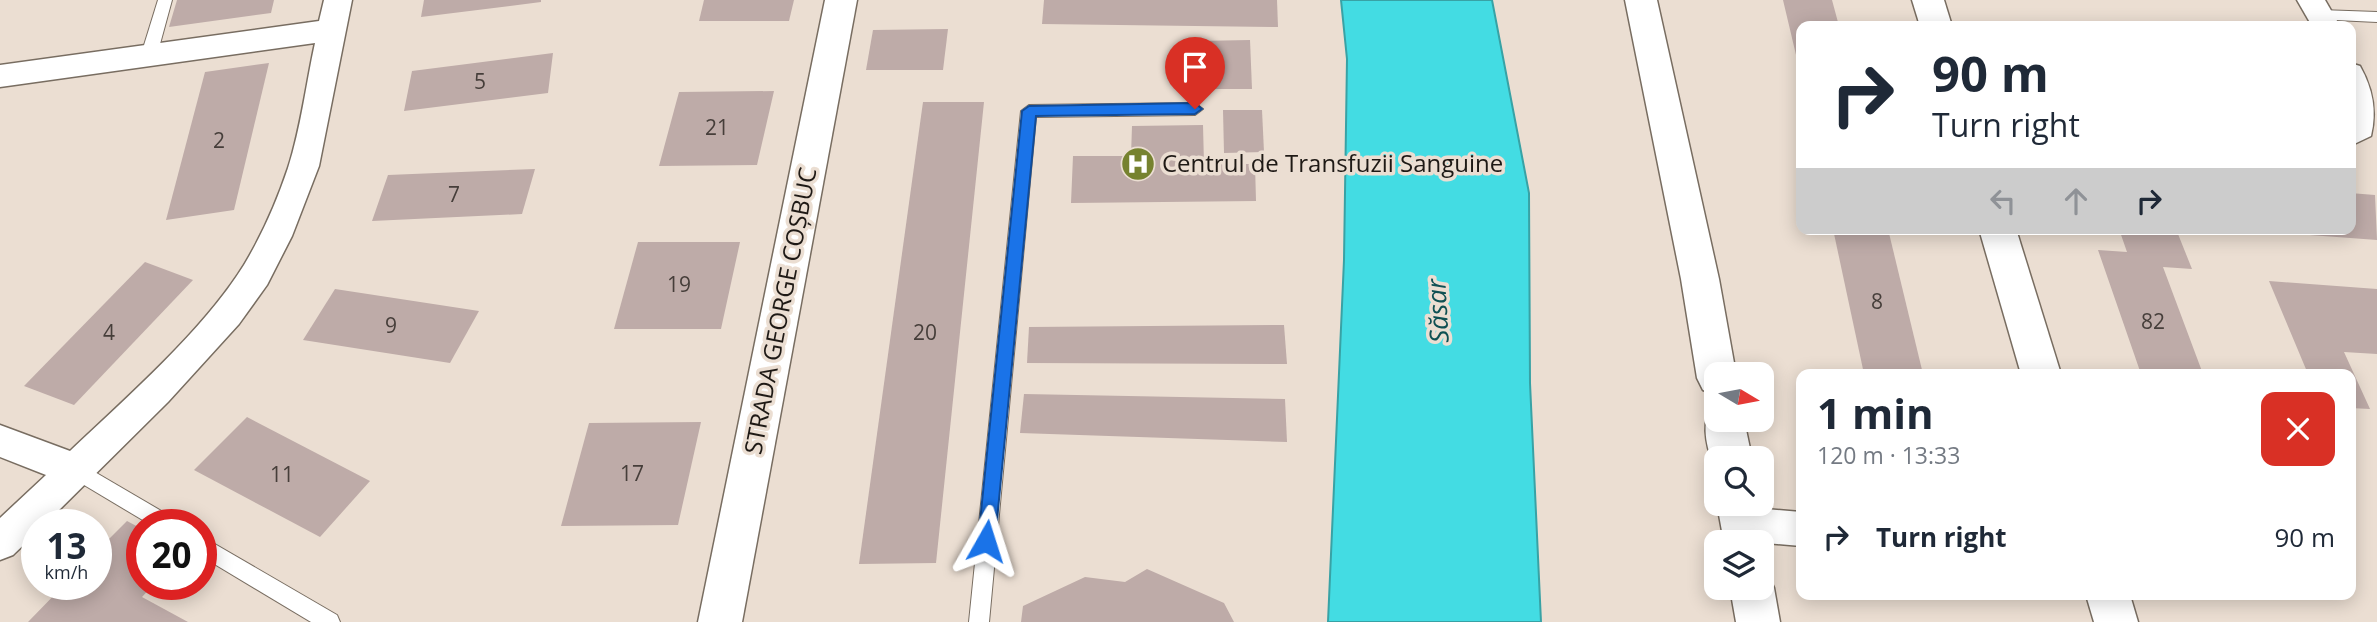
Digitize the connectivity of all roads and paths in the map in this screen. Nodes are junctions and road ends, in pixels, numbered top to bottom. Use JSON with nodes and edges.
{"nodes":[{"id":1,"x":165,"y":0,"type":"edge"},
{"id":2,"x":841,"y":0,"type":"edge"},
{"id":3,"x":1641,"y":0,"type":"edge"},
{"id":4,"x":1928,"y":0,"type":"edge"},
{"id":5,"x":2319,"y":14,"type":"edge"},
{"id":6,"x":335,"y":15,"type":"edge"},
{"id":7,"x":2377,"y":17,"type":"edge"},
{"id":8,"x":1934,"y":21,"type":"edge"},
{"id":9,"x":149,"y":55,"type":"junction"},
{"id":10,"x":0,"y":76,"type":"edge"},
{"id":11,"x":2356,"y":87,"type":"edge"},
{"id":12,"x":1195,"y":109,"type":"dead end"},
{"id":13,"x":2356,"y":130,"type":"edge"},
{"id":14,"x":1999,"y":235,"type":"edge"},
{"id":15,"x":1714,"y":362,"type":"edge"},
{"id":16,"x":2039,"y":369,"type":"edge"},
{"id":17,"x":0,"y":441,"type":"edge"},
{"id":18,"x":76,"y":470,"type":"junction"},
{"id":19,"x":141,"y":509,"type":"edge"},
{"id":20,"x":1742,"y":523,"type":"edge"},
{"id":21,"x":1796,"y":528,"type":"edge"},
{"id":22,"x":0,"y":543,"type":"edge"},
{"id":23,"x":217,"y":555,"type":"edge"},
{"id":24,"x":1754,"y":600,"type":"edge"},
{"id":25,"x":2109,"y":600,"type":"edge"},
{"id":26,"x":330,"y":622,"type":"edge"},
{"id":27,"x":720,"y":622,"type":"edge"},
{"id":28,"x":979,"y":622,"type":"edge"},
{"id":29,"x":1758,"y":622,"type":"edge"},
{"id":30,"x":2116,"y":622,"type":"edge"}],
"edges":[{"from":1,"to":9,"type":"lane"},
{"from":2,"to":27,"type":"street","name":"STRADA GEORGE COȘBUC"},
{"from":3,"to":15,"type":"street"},
{"from":4,"to":8,"type":"street"},
{"from":5,"to":7,"type":"lane"},
{"from":6,"to":9,"type":"street"},
{"from":6,"to":18,"type":"street"},
{"from":9,"to":10,"type":"street"},
{"from":11,"to":13,"type":"street"},
{"from":12,"to":28,"type":"lane"},
{"from":14,"to":16,"type":"street"},
{"from":17,"to":18,"type":"street"},
{"from":18,"to":19,"type":"lane"},
{"from":18,"to":22,"type":"street"},
{"from":20,"to":21,"type":"street"},
{"from":23,"to":26,"type":"lane"},
{"from":24,"to":29,"type":"street"},
{"from":25,"to":30,"type":"street"}]}
